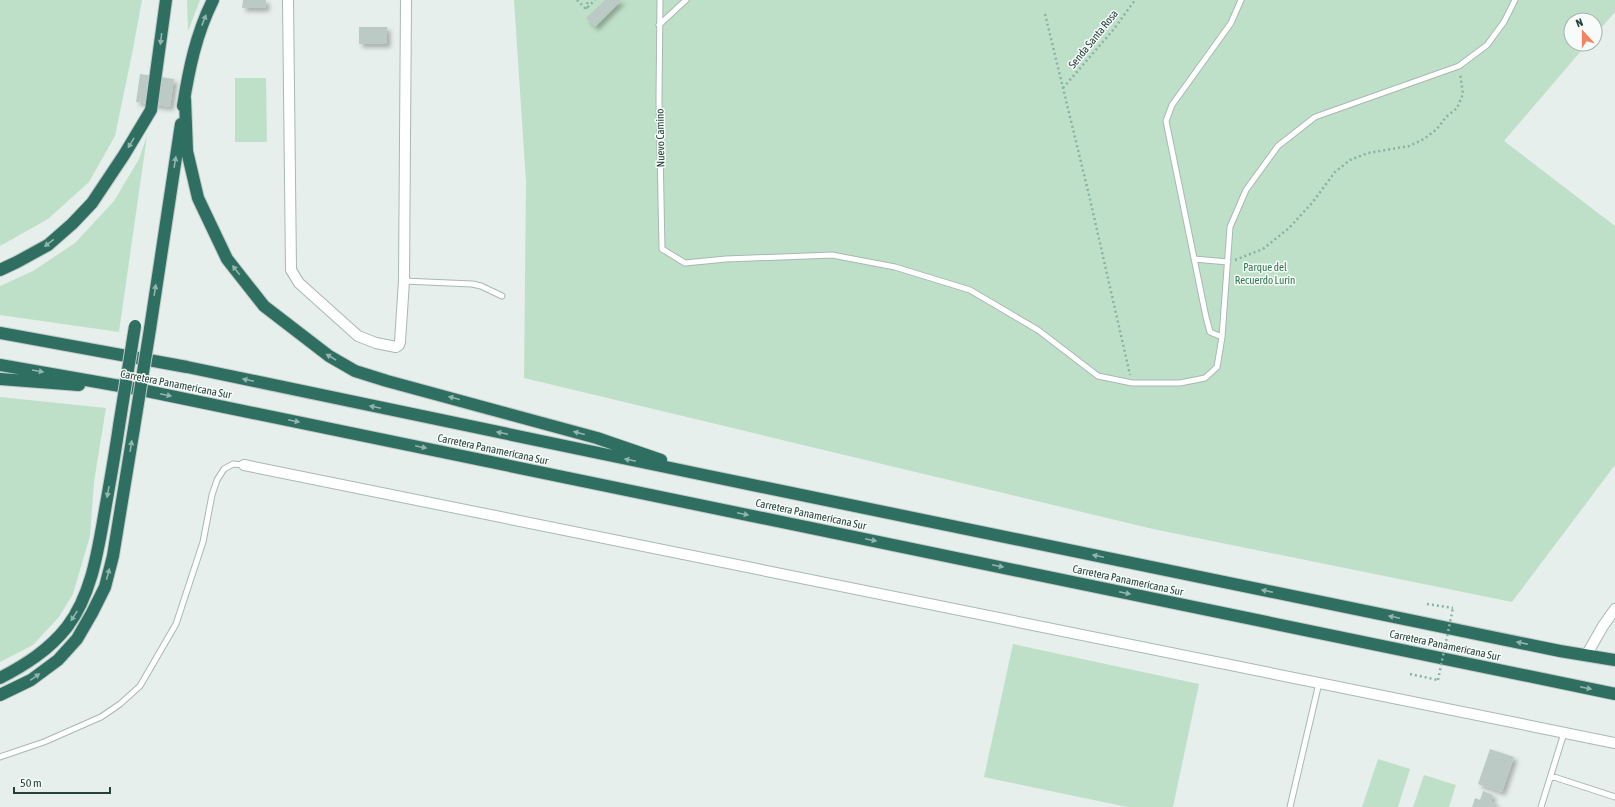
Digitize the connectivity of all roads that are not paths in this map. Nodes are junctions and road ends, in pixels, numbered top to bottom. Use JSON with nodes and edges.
{"nodes":[{"id":1,"x":166,"y":0,"type":"edge"},
{"id":2,"x":213,"y":0,"type":"edge"},
{"id":3,"x":288,"y":0,"type":"edge"},
{"id":4,"x":406,"y":0,"type":"edge"},
{"id":5,"x":660,"y":0,"type":"edge"},
{"id":6,"x":686,"y":0,"type":"edge"},
{"id":7,"x":1241,"y":0,"type":"edge"},
{"id":8,"x":1515,"y":0,"type":"edge"},
{"id":9,"x":659,"y":25,"type":"junction"},
{"id":10,"x":185,"y":99,"type":"junction"},
{"id":11,"x":1194,"y":259,"type":"junction"},
{"id":12,"x":1228,"y":262,"type":"junction"},
{"id":13,"x":0,"y":270,"type":"edge"},
{"id":14,"x":404,"y":282,"type":"junction"},
{"id":15,"x":502,"y":296,"type":"dead end"},
{"id":16,"x":135,"y":326,"type":"dead end"},
{"id":17,"x":0,"y":332,"type":"edge"},
{"id":18,"x":1222,"y":337,"type":"junction"},
{"id":19,"x":0,"y":364,"type":"edge"},
{"id":20,"x":0,"y":379,"type":"edge"},
{"id":21,"x":137,"y":388,"type":"junction"},
{"id":22,"x":244,"y":465,"type":"joint"},
{"id":23,"x":709,"y":476,"type":"junction"},
{"id":24,"x":1615,"y":609,"type":"edge"},
{"id":25,"x":1587,"y":654,"type":"junction"},
{"id":26,"x":1615,"y":660,"type":"edge"},
{"id":27,"x":0,"y":678,"type":"edge"},
{"id":28,"x":1318,"y":683,"type":"junction"},
{"id":29,"x":1615,"y":694,"type":"edge"},
{"id":30,"x":0,"y":695,"type":"edge"},
{"id":31,"x":1564,"y":733,"type":"junction"},
{"id":32,"x":1615,"y":743,"type":"edge"},
{"id":33,"x":0,"y":757,"type":"edge"},
{"id":34,"x":1551,"y":776,"type":"junction"},
{"id":35,"x":1615,"y":797,"type":"edge"},
{"id":36,"x":1290,"y":807,"type":"edge"},
{"id":37,"x":1540,"y":807,"type":"edge"}],
"edges":[{"from":1,"to":13,"type":"highway","one_way":true},
{"from":10,"to":2,"type":"highway","one_way":true},
{"from":3,"to":14,"type":"street"},
{"from":4,"to":14,"type":"street"},
{"from":5,"to":9,"type":"lane","name":"Nuevo Camino"},
{"from":6,"to":9,"type":"lane"},
{"from":7,"to":11,"type":"lane"},
{"from":8,"to":12,"type":"lane"},
{"from":9,"to":18,"type":"lane","name":"Nuevo Camino"},
{"from":23,"to":10,"type":"highway","one_way":true},
{"from":30,"to":10,"type":"highway","one_way":true,"bridge":true},
{"from":11,"to":12,"type":"lane"},
{"from":11,"to":18,"type":"lane"},
{"from":12,"to":18,"type":"lane"},
{"from":14,"to":15,"type":"lane"},
{"from":16,"to":27,"type":"highway","one_way":true,"bridge":true},
{"from":23,"to":17,"type":"highway","name":"Carretera Panamericana Sur","one_way":true},
{"from":19,"to":21,"type":"highway","name":"Carretera Panamericana Sur","one_way":true},
{"from":20,"to":21,"type":"highway"},
{"from":21,"to":29,"type":"highway","name":"Carretera Panamericana Sur","one_way":true},
{"from":22,"to":28,"type":"street"},
{"from":22,"to":33,"type":"lane"},
{"from":25,"to":23,"type":"highway","name":"Carretera Panamericana Sur","one_way":true},
{"from":24,"to":25,"type":"street"},
{"from":25,"to":26,"type":"highway","name":"Carretera Panamericana Sur"},
{"from":28,"to":31,"type":"street"},
{"from":28,"to":36,"type":"lane"},
{"from":31,"to":32,"type":"street"},
{"from":31,"to":34,"type":"lane"},
{"from":34,"to":35,"type":"lane"},
{"from":34,"to":37,"type":"lane"}]}
